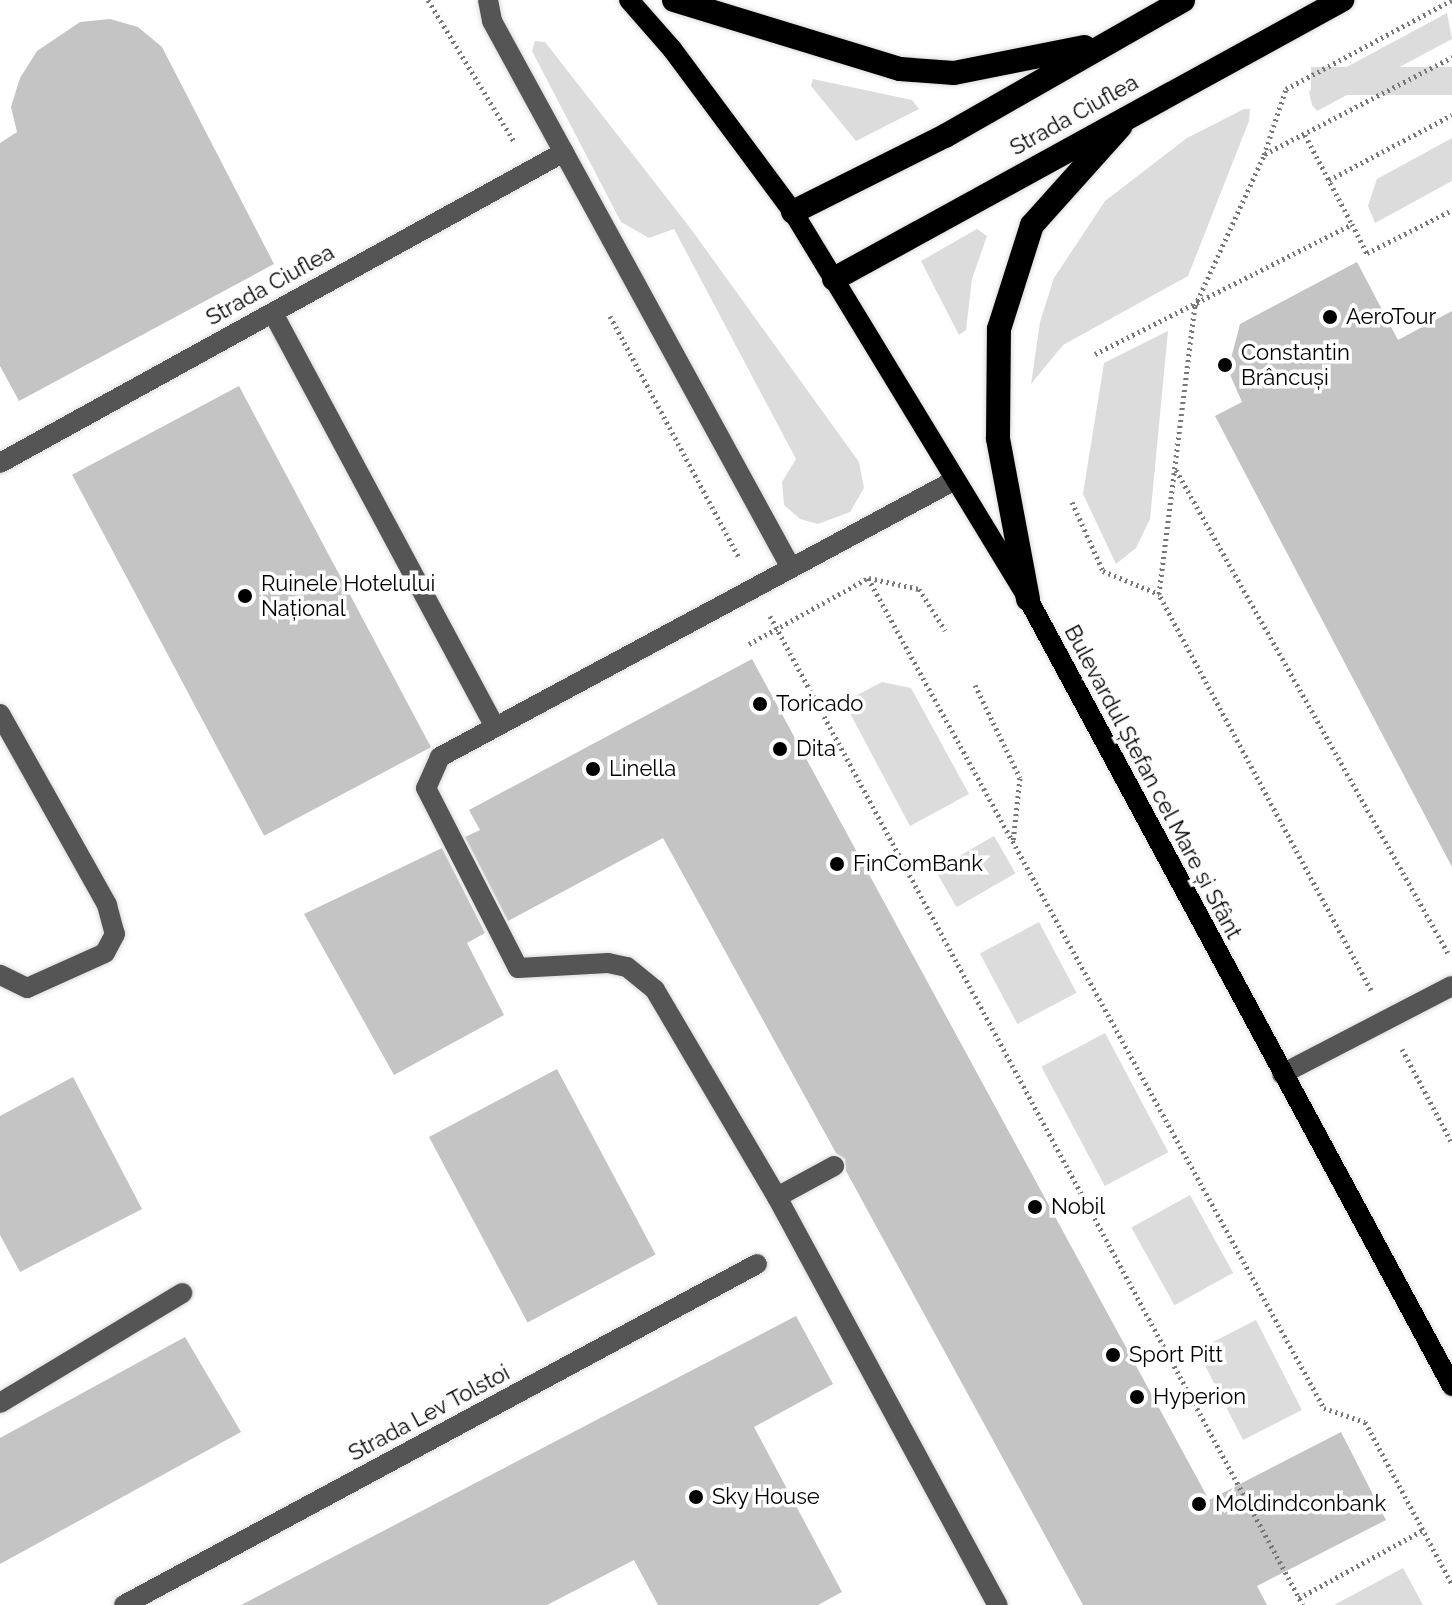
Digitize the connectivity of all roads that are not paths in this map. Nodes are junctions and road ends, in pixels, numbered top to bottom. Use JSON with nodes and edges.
{"nodes":[{"id":1,"x":488,"y":0,"type":"edge"},
{"id":2,"x":629,"y":0,"type":"edge"},
{"id":3,"x":674,"y":0,"type":"edge"},
{"id":4,"x":1183,"y":0,"type":"edge"},
{"id":5,"x":1342,"y":0,"type":"edge"},
{"id":6,"x":1102,"y":44,"type":"junction"},
{"id":7,"x":1138,"y":108,"type":"junction"},
{"id":8,"x":564,"y":152,"type":"junction"},
{"id":9,"x":793,"y":212,"type":"junction"},
{"id":10,"x":834,"y":279,"type":"junction"},
{"id":11,"x":273,"y":313,"type":"junction"},
{"id":12,"x":0,"y":463,"type":"edge"},
{"id":13,"x":955,"y":480,"type":"junction"},
{"id":14,"x":790,"y":566,"type":"junction"},
{"id":15,"x":1028,"y":599,"type":"junction"},
{"id":16,"x":0,"y":714,"type":"edge"},
{"id":17,"x":495,"y":727,"type":"junction"},
{"id":18,"x":0,"y":975,"type":"edge"},
{"id":19,"x":1452,"y":986,"type":"edge"},
{"id":20,"x":1282,"y":1074,"type":"junction"},
{"id":21,"x":834,"y":1166,"type":"dead end"},
{"id":22,"x":777,"y":1197,"type":"junction"},
{"id":23,"x":757,"y":1264,"type":"dead end"},
{"id":24,"x":182,"y":1293,"type":"dead end"},
{"id":25,"x":1452,"y":1386,"type":"edge"},
{"id":26,"x":0,"y":1403,"type":"edge"},
{"id":27,"x":124,"y":1605,"type":"edge"},
{"id":28,"x":998,"y":1605,"type":"edge"}],
"edges":[{"from":1,"to":8,"type":"street"},
{"from":2,"to":9,"type":"main road","name":"Bulevardul Ștefan cel Mare și Sfânt"},
{"from":3,"to":6,"type":"highway"},
{"from":4,"to":6,"type":"highway","name":"Strada Ciuflea"},
{"from":5,"to":7,"type":"highway","name":"Strada Ciuflea"},
{"from":6,"to":9,"type":"highway","name":"Strada Ciuflea"},
{"from":7,"to":10,"type":"highway","name":"Strada Ciuflea"},
{"from":7,"to":15,"type":"highway"},
{"from":8,"to":11,"type":"street","name":"Strada Ciuflea"},
{"from":8,"to":14,"type":"street"},
{"from":9,"to":10,"type":"main road","name":"Bulevardul Ștefan cel Mare și Sfânt"},
{"from":10,"to":13,"type":"main road","name":"Bulevardul Ștefan cel Mare și Sfânt"},
{"from":11,"to":12,"type":"street","name":"Strada Ciuflea"},
{"from":11,"to":17,"type":"street"},
{"from":13,"to":14,"type":"street"},
{"from":13,"to":15,"type":"main road","name":"Bulevardul Ștefan cel Mare și Sfânt"},
{"from":14,"to":17,"type":"street"},
{"from":15,"to":20,"type":"main road","name":"Bulevardul Ștefan cel Mare și Sfânt"},
{"from":16,"to":18,"type":"street"},
{"from":17,"to":22,"type":"street"},
{"from":19,"to":20,"type":"street"},
{"from":20,"to":25,"type":"main road","name":"Bulevardul Ștefan cel Mare și Sfânt"},
{"from":21,"to":22,"type":"street"},
{"from":22,"to":28,"type":"street"},
{"from":23,"to":27,"type":"street","name":"Strada Lev Tolstoi"},
{"from":24,"to":26,"type":"street"}]}
